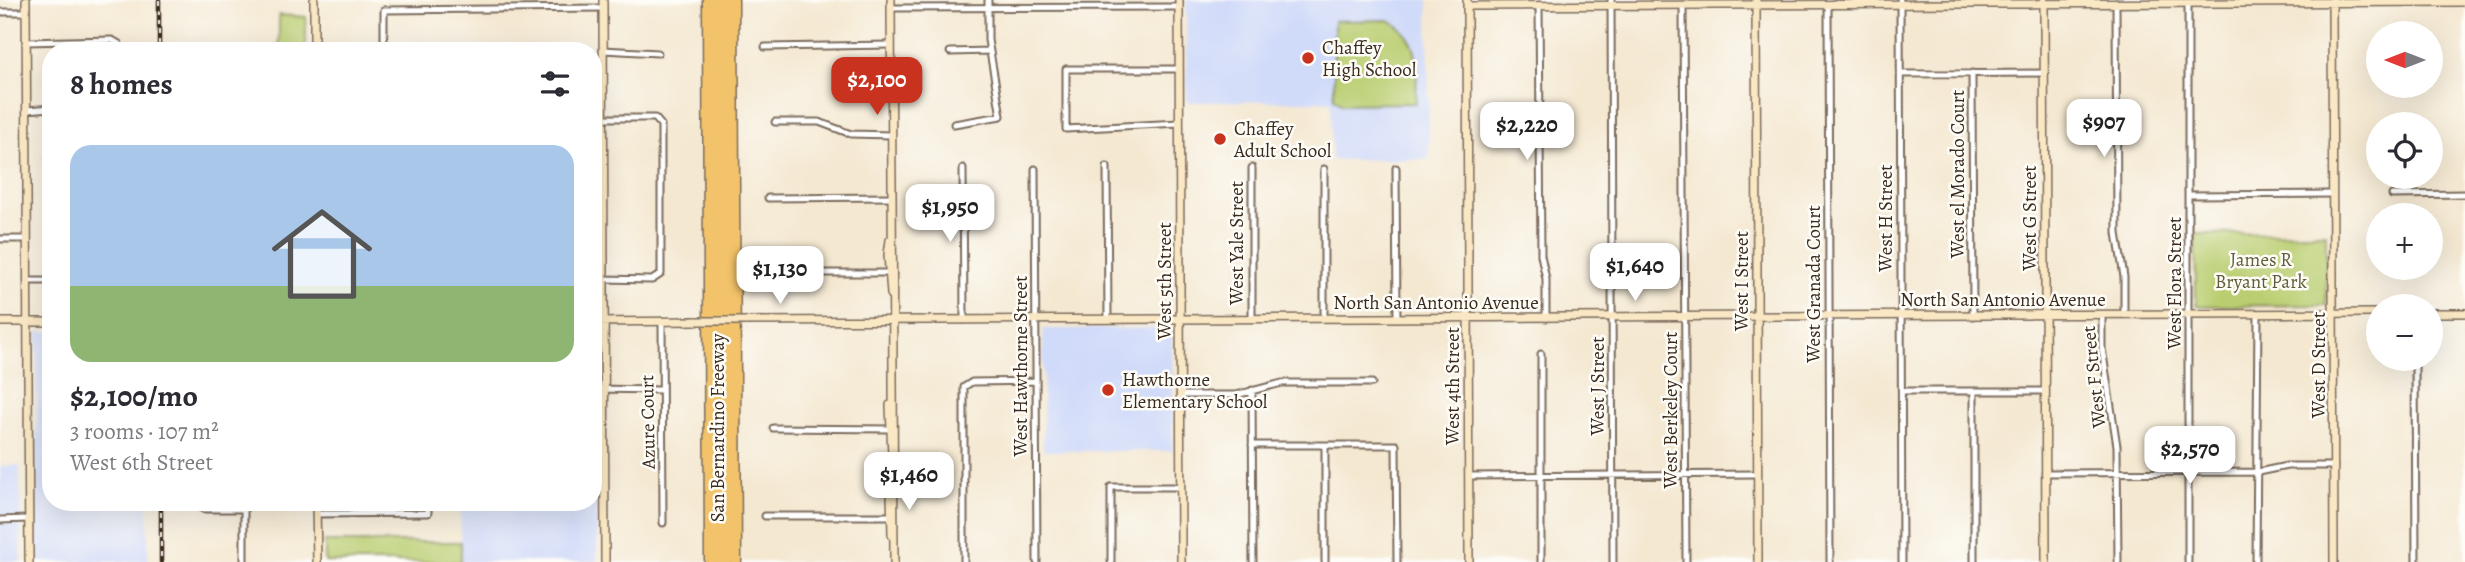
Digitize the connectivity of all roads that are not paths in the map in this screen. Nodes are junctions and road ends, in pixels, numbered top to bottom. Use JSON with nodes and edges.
{"nodes":[{"id":1,"x":26,"y":0,"type":"edge"},
{"id":2,"x":314,"y":0,"type":"edge"},
{"id":3,"x":425,"y":0,"type":"edge"},
{"id":4,"x":490,"y":0,"type":"edge"},
{"id":5,"x":708,"y":0,"type":"edge"},
{"id":6,"x":716,"y":0,"type":"edge"},
{"id":7,"x":725,"y":0,"type":"edge"},
{"id":8,"x":733,"y":0,"type":"edge"},
{"id":9,"x":988,"y":0,"type":"edge"},
{"id":10,"x":2332,"y":1,"type":"edge"},
{"id":11,"x":2428,"y":1,"type":"edge"},
{"id":12,"x":1900,"y":2,"type":"edge"},
{"id":13,"x":2044,"y":2,"type":"edge"},
{"id":14,"x":2140,"y":2,"type":"edge"},
{"id":15,"x":2235,"y":2,"type":"edge"},
{"id":16,"x":2465,"y":2,"type":"edge"},
{"id":17,"x":1179,"y":3,"type":"edge"},
{"id":18,"x":1467,"y":3,"type":"edge"},
{"id":19,"x":1611,"y":3,"type":"edge"},
{"id":20,"x":1756,"y":3,"type":"edge"},
{"id":21,"x":1832,"y":3,"type":"edge"},
{"id":22,"x":2188,"y":3,"type":"junction"},
{"id":23,"x":603,"y":4,"type":"edge"},
{"id":24,"x":891,"y":4,"type":"edge"},
{"id":25,"x":2116,"y":4,"type":"junction"},
{"id":26,"x":1539,"y":5,"type":"junction"},
{"id":27,"x":1683,"y":5,"type":"junction"},
{"id":28,"x":988,"y":8,"type":"junction"},
{"id":29,"x":425,"y":9,"type":"junction"},
{"id":30,"x":490,"y":9,"type":"junction"},
{"id":31,"x":0,"y":12,"type":"edge"},
{"id":32,"x":26,"y":12,"type":"junction"},
{"id":33,"x":26,"y":42,"type":"junction"},
{"id":34,"x":117,"y":42,"type":"edge"},
{"id":35,"x":314,"y":42,"type":"edge"},
{"id":36,"x":384,"y":42,"type":"edge"},
{"id":37,"x":891,"y":45,"type":"junction"},
{"id":38,"x":765,"y":47,"type":"dead end"},
{"id":39,"x":603,"y":50,"type":"junction"},
{"id":40,"x":990,"y":51,"type":"junction"},
{"id":41,"x":950,"y":52,"type":"dead end"},
{"id":42,"x":658,"y":53,"type":"dead end"},
{"id":43,"x":1179,"y":69,"type":"junction"},
{"id":44,"x":1972,"y":73,"type":"junction"},
{"id":45,"x":2044,"y":73,"type":"junction"},
{"id":46,"x":1900,"y":74,"type":"junction"},
{"id":47,"x":603,"y":84,"type":"joint"},
{"id":48,"x":42,"y":109,"type":"edge"},
{"id":49,"x":27,"y":110,"type":"junction"},
{"id":50,"x":603,"y":118,"type":"junction"},
{"id":51,"x":775,"y":122,"type":"dead end"},
{"id":52,"x":1179,"y":122,"type":"junction"},
{"id":53,"x":954,"y":124,"type":"dead end"},
{"id":54,"x":891,"y":135,"type":"junction"},
{"id":55,"x":603,"y":161,"type":"joint"},
{"id":56,"x":1107,"y":167,"type":"dead end"},
{"id":57,"x":963,"y":168,"type":"dead end"},
{"id":58,"x":1252,"y":168,"type":"dead end"},
{"id":59,"x":1396,"y":168,"type":"dead end"},
{"id":60,"x":1035,"y":169,"type":"dead end"},
{"id":61,"x":1324,"y":169,"type":"dead end"},
{"id":62,"x":2332,"y":194,"type":"junction"},
{"id":63,"x":2465,"y":194,"type":"edge"},
{"id":64,"x":2189,"y":195,"type":"junction"},
{"id":65,"x":2392,"y":195,"type":"dead end"},
{"id":66,"x":891,"y":197,"type":"junction"},
{"id":67,"x":768,"y":198,"type":"dead end"},
{"id":68,"x":0,"y":239,"type":"edge"},
{"id":69,"x":27,"y":239,"type":"junction"},
{"id":70,"x":768,"y":273,"type":"dead end"},
{"id":71,"x":891,"y":273,"type":"junction"},
{"id":72,"x":603,"y":279,"type":"junction"},
{"id":73,"x":28,"y":281,"type":"junction"},
{"id":74,"x":42,"y":281,"type":"edge"},
{"id":75,"x":2366,"y":313,"type":"edge"},
{"id":76,"x":2443,"y":313,"type":"edge"},
{"id":77,"x":2465,"y":313,"type":"edge"},
{"id":78,"x":2124,"y":314,"type":"junction"},
{"id":79,"x":2189,"y":314,"type":"junction"},
{"id":80,"x":2258,"y":314,"type":"junction"},
{"id":81,"x":2334,"y":314,"type":"junction"},
{"id":82,"x":1901,"y":315,"type":"junction"},
{"id":83,"x":2102,"y":315,"type":"junction"},
{"id":84,"x":1829,"y":316,"type":"junction"},
{"id":85,"x":1973,"y":316,"type":"junction"},
{"id":86,"x":2045,"y":316,"type":"junction"},
{"id":87,"x":1613,"y":317,"type":"junction"},
{"id":88,"x":1685,"y":317,"type":"junction"},
{"id":89,"x":1757,"y":317,"type":"junction"},
{"id":90,"x":1252,"y":318,"type":"junction"},
{"id":91,"x":1324,"y":318,"type":"junction"},
{"id":92,"x":1397,"y":318,"type":"junction"},
{"id":93,"x":1468,"y":318,"type":"junction"},
{"id":94,"x":1546,"y":318,"type":"junction"},
{"id":95,"x":1035,"y":319,"type":"junction"},
{"id":96,"x":1108,"y":319,"type":"junction"},
{"id":97,"x":1180,"y":319,"type":"junction"},
{"id":98,"x":892,"y":320,"type":"junction"},
{"id":99,"x":964,"y":320,"type":"junction"},
{"id":100,"x":662,"y":321,"type":"junction"},
{"id":101,"x":0,"y":322,"type":"edge"},
{"id":102,"x":28,"y":322,"type":"junction"},
{"id":103,"x":42,"y":322,"type":"edge"},
{"id":104,"x":604,"y":322,"type":"junction"},
{"id":105,"x":1541,"y":354,"type":"dead end"},
{"id":106,"x":2415,"y":371,"type":"edge"},
{"id":107,"x":1036,"y":382,"type":"junction"},
{"id":108,"x":1372,"y":383,"type":"dead end"},
{"id":109,"x":604,"y":389,"type":"junction"},
{"id":110,"x":662,"y":390,"type":"junction"},
{"id":111,"x":1252,"y":390,"type":"junction"},
{"id":112,"x":1902,"y":390,"type":"junction"},
{"id":113,"x":1973,"y":390,"type":"junction"},
{"id":114,"x":2045,"y":391,"type":"junction"},
{"id":115,"x":1181,"y":395,"type":"junction"},
{"id":116,"x":773,"y":428,"type":"dead end"},
{"id":117,"x":892,"y":429,"type":"junction"},
{"id":118,"x":1252,"y":445,"type":"junction"},
{"id":119,"x":1325,"y":446,"type":"junction"},
{"id":120,"x":605,"y":448,"type":"joint"},
{"id":121,"x":2334,"y":466,"type":"junction"},
{"id":122,"x":2119,"y":472,"type":"junction"},
{"id":123,"x":2258,"y":472,"type":"junction"},
{"id":124,"x":2045,"y":473,"type":"junction"},
{"id":125,"x":2190,"y":473,"type":"junction"},
{"id":126,"x":1757,"y":474,"type":"junction"},
{"id":127,"x":1614,"y":475,"type":"junction"},
{"id":128,"x":1686,"y":475,"type":"junction"},
{"id":129,"x":1469,"y":476,"type":"junction"},
{"id":130,"x":1541,"y":476,"type":"junction"},
{"id":131,"x":892,"y":484,"type":"junction"},
{"id":132,"x":1180,"y":487,"type":"junction"},
{"id":133,"x":244,"y":511,"type":"edge"},
{"id":134,"x":428,"y":511,"type":"edge"},
{"id":135,"x":316,"y":514,"type":"joint"},
{"id":136,"x":765,"y":516,"type":"dead end"},
{"id":137,"x":889,"y":516,"type":"junction"},
{"id":138,"x":29,"y":519,"type":"junction"},
{"id":139,"x":0,"y":520,"type":"edge"},
{"id":140,"x":663,"y":523,"type":"dead end"},
{"id":141,"x":892,"y":539,"type":"junction"},
{"id":142,"x":29,"y":562,"type":"edge"},
{"id":143,"x":244,"y":562,"type":"edge"},
{"id":144,"x":317,"y":562,"type":"edge"},
{"id":145,"x":606,"y":562,"type":"edge"},
{"id":146,"x":710,"y":562,"type":"edge"},
{"id":147,"x":718,"y":562,"type":"edge"},
{"id":148,"x":726,"y":562,"type":"edge"},
{"id":149,"x":736,"y":562,"type":"edge"},
{"id":150,"x":893,"y":562,"type":"edge"},
{"id":151,"x":964,"y":562,"type":"edge"},
{"id":152,"x":1037,"y":562,"type":"edge"},
{"id":153,"x":1111,"y":562,"type":"edge"},
{"id":154,"x":1181,"y":562,"type":"edge"},
{"id":155,"x":1253,"y":562,"type":"edge"},
{"id":156,"x":1325,"y":562,"type":"edge"},
{"id":157,"x":1397,"y":562,"type":"edge"},
{"id":158,"x":1469,"y":562,"type":"edge"},
{"id":159,"x":1541,"y":562,"type":"edge"},
{"id":160,"x":1613,"y":562,"type":"edge"},
{"id":161,"x":1686,"y":562,"type":"edge"},
{"id":162,"x":1758,"y":562,"type":"edge"},
{"id":163,"x":1830,"y":562,"type":"edge"},
{"id":164,"x":1902,"y":562,"type":"edge"},
{"id":165,"x":1974,"y":562,"type":"edge"},
{"id":166,"x":2046,"y":562,"type":"edge"},
{"id":167,"x":2118,"y":562,"type":"edge"},
{"id":168,"x":2188,"y":562,"type":"edge"},
{"id":169,"x":2256,"y":562,"type":"edge"},
{"id":170,"x":2334,"y":562,"type":"edge"},
{"id":171,"x":2417,"y":562,"type":"edge"}],
"edges":[{"from":1,"to":32,"type":"street"},
{"from":2,"to":35,"type":"street"},
{"from":3,"to":29,"type":"street"},
{"from":4,"to":30,"type":"street"},
{"from":5,"to":146,"type":"highway","name":"San Bernardino Freeway"},
{"from":6,"to":147,"type":"highway"},
{"from":7,"to":148,"type":"highway"},
{"from":8,"to":149,"type":"highway","name":"San Bernardino Freeway"},
{"from":9,"to":28,"type":"street"},
{"from":10,"to":11,"type":"street"},
{"from":10,"to":15,"type":"street"},
{"from":10,"to":62,"type":"street","name":"West D Street"},
{"from":11,"to":16,"type":"street"},
{"from":12,"to":13,"type":"street"},
{"from":12,"to":21,"type":"street"},
{"from":12,"to":46,"type":"street","name":"West H Street"},
{"from":13,"to":25,"type":"street"},
{"from":13,"to":45,"type":"street","name":"West G Street"},
{"from":14,"to":22,"type":"street"},
{"from":14,"to":25,"type":"street"},
{"from":15,"to":22,"type":"street"},
{"from":17,"to":28,"type":"street"},
{"from":17,"to":43,"type":"street","name":"West 5th Street"},
{"from":18,"to":26,"type":"street"},
{"from":18,"to":93,"type":"street","name":"West 4th Street"},
{"from":19,"to":26,"type":"street"},
{"from":19,"to":27,"type":"street"},
{"from":19,"to":87,"type":"street","name":"West J Street"},
{"from":20,"to":21,"type":"street"},
{"from":20,"to":27,"type":"street"},
{"from":20,"to":89,"type":"street","name":"West I Street"},
{"from":21,"to":84,"type":"street","name":"West Granada Court"},
{"from":22,"to":64,"type":"street","name":"West Flora Street"},
{"from":23,"to":30,"type":"street"},
{"from":23,"to":39,"type":"street"},
{"from":24,"to":28,"type":"street"},
{"from":24,"to":37,"type":"street"},
{"from":25,"to":78,"type":"street","name":"West F Street"},
{"from":26,"to":94,"type":"street"},
{"from":27,"to":88,"type":"street","name":"West Berkeley Court"},
{"from":28,"to":40,"type":"street"},
{"from":29,"to":30,"type":"street"},
{"from":29,"to":36,"type":"street"},
{"from":31,"to":32,"type":"street"},
{"from":32,"to":33,"type":"street"},
{"from":33,"to":34,"type":"street"},
{"from":33,"to":49,"type":"street"},
{"from":37,"to":38,"type":"street"},
{"from":37,"to":54,"type":"street"},
{"from":39,"to":42,"type":"street"},
{"from":39,"to":47,"type":"street"},
{"from":40,"to":41,"type":"street"},
{"from":40,"to":53,"type":"street"},
{"from":43,"to":52,"type":"street","name":"West 5th Street"},
{"from":43,"to":52,"type":"street"},
{"from":44,"to":45,"type":"street"},
{"from":44,"to":46,"type":"street"},
{"from":44,"to":85,"type":"street","name":"West el Morado Court"},
{"from":45,"to":86,"type":"street","name":"West G Street"},
{"from":46,"to":82,"type":"street","name":"West H Street"},
{"from":47,"to":50,"type":"street"},
{"from":48,"to":49,"type":"street"},
{"from":49,"to":69,"type":"street"},
{"from":50,"to":55,"type":"street"},
{"from":50,"to":72,"type":"street"},
{"from":51,"to":54,"type":"street"},
{"from":52,"to":97,"type":"street","name":"West 5th Street"},
{"from":54,"to":66,"type":"street"},
{"from":55,"to":72,"type":"street"},
{"from":56,"to":96,"type":"street"},
{"from":57,"to":99,"type":"street"},
{"from":58,"to":90,"type":"street","name":"West Yale Street"},
{"from":59,"to":92,"type":"street"},
{"from":60,"to":95,"type":"street","name":"West Hawthorne Street"},
{"from":61,"to":91,"type":"street"},
{"from":62,"to":64,"type":"street"},
{"from":62,"to":81,"type":"street","name":"West D Street"},
{"from":63,"to":65,"type":"street"},
{"from":64,"to":79,"type":"street","name":"West Flora Street"},
{"from":66,"to":67,"type":"street"},
{"from":66,"to":71,"type":"street"},
{"from":68,"to":69,"type":"street"},
{"from":69,"to":73,"type":"street"},
{"from":70,"to":71,"type":"street"},
{"from":71,"to":98,"type":"street"},
{"from":72,"to":104,"type":"street"},
{"from":73,"to":74,"type":"street"},
{"from":73,"to":102,"type":"street"},
{"from":75,"to":81,"type":"street","name":"North San Antonio Avenue"},
{"from":76,"to":77,"type":"street"},
{"from":78,"to":79,"type":"street","name":"North San Antonio Avenue"},
{"from":78,"to":83,"type":"street","name":"North San Antonio Avenue"},
{"from":79,"to":80,"type":"street","name":"North San Antonio Avenue"},
{"from":79,"to":125,"type":"street","name":"West Flora Street"},
{"from":80,"to":81,"type":"street","name":"North San Antonio Avenue"},
{"from":80,"to":123,"type":"street"},
{"from":81,"to":121,"type":"street","name":"West D Street"},
{"from":82,"to":84,"type":"street","name":"North San Antonio Avenue"},
{"from":82,"to":85,"type":"street","name":"North San Antonio Avenue"},
{"from":82,"to":112,"type":"street","name":"West H Street"},
{"from":83,"to":86,"type":"street","name":"North San Antonio Avenue"},
{"from":83,"to":122,"type":"street","name":"West F Street"},
{"from":84,"to":89,"type":"street","name":"North San Antonio Avenue"},
{"from":84,"to":163,"type":"street","name":"West Granada Court"},
{"from":85,"to":86,"type":"street","name":"North San Antonio Avenue"},
{"from":86,"to":114,"type":"street","name":"West G Street"},
{"from":87,"to":88,"type":"street","name":"North San Antonio Avenue"},
{"from":87,"to":94,"type":"street","name":"North San Antonio Avenue"},
{"from":87,"to":127,"type":"street","name":"West J Street"},
{"from":88,"to":89,"type":"street","name":"North San Antonio Avenue"},
{"from":88,"to":128,"type":"street","name":"West Berkeley Court"},
{"from":89,"to":126,"type":"street","name":"West I Street"},
{"from":90,"to":91,"type":"street","name":"North San Antonio Avenue"},
{"from":90,"to":97,"type":"street","name":"North San Antonio Avenue"},
{"from":91,"to":92,"type":"street","name":"North San Antonio Avenue"},
{"from":92,"to":93,"type":"street","name":"North San Antonio Avenue"},
{"from":93,"to":94,"type":"street","name":"North San Antonio Avenue"},
{"from":93,"to":129,"type":"street","name":"West 4th Street"},
{"from":95,"to":96,"type":"street","name":"North San Antonio Avenue"},
{"from":95,"to":99,"type":"street","name":"North San Antonio Avenue"},
{"from":95,"to":107,"type":"street","name":"West Hawthorne Street"},
{"from":96,"to":97,"type":"street","name":"North San Antonio Avenue"},
{"from":97,"to":115,"type":"street","name":"West 5th Street"},
{"from":98,"to":99,"type":"street","name":"North San Antonio Avenue"},
{"from":98,"to":100,"type":"street","name":"North San Antonio Avenue","bridge":true},
{"from":98,"to":117,"type":"street"},
{"from":100,"to":104,"type":"street","name":"North San Antonio Avenue"},
{"from":100,"to":110,"type":"street","name":"Azure Court"},
{"from":101,"to":102,"type":"street"},
{"from":102,"to":103,"type":"street"},
{"from":102,"to":138,"type":"street"},
{"from":104,"to":109,"type":"street"},
{"from":105,"to":130,"type":"street"},
{"from":106,"to":171,"type":"street"},
{"from":107,"to":151,"type":"street"},
{"from":107,"to":152,"type":"street","name":"West Hawthorne Street"},
{"from":108,"to":111,"type":"street"},
{"from":109,"to":110,"type":"street"},
{"from":109,"to":120,"type":"street"},
{"from":110,"to":140,"type":"street","name":"Azure Court"},
{"from":111,"to":115,"type":"street"},
{"from":111,"to":118,"type":"street"},
{"from":112,"to":113,"type":"street"},
{"from":112,"to":164,"type":"street","name":"West H Street"},
{"from":113,"to":114,"type":"street"},
{"from":113,"to":165,"type":"street"},
{"from":114,"to":124,"type":"street","name":"West G Street"},
{"from":115,"to":132,"type":"street","name":"West 5th Street"},
{"from":116,"to":117,"type":"street"},
{"from":117,"to":131,"type":"street"},
{"from":118,"to":119,"type":"street"},
{"from":118,"to":155,"type":"street"},
{"from":119,"to":156,"type":"street"},
{"from":119,"to":157,"type":"street"},
{"from":120,"to":145,"type":"street"},
{"from":121,"to":123,"type":"street"},
{"from":121,"to":170,"type":"street","name":"West D Street"},
{"from":122,"to":124,"type":"street"},
{"from":122,"to":125,"type":"street"},
{"from":122,"to":167,"type":"street","name":"West F Street"},
{"from":123,"to":125,"type":"street"},
{"from":123,"to":169,"type":"street"},
{"from":124,"to":166,"type":"street","name":"West G Street"},
{"from":125,"to":168,"type":"street","name":"West Flora Street"},
{"from":126,"to":128,"type":"street"},
{"from":126,"to":162,"type":"street","name":"West I Street"},
{"from":127,"to":128,"type":"street"},
{"from":127,"to":130,"type":"street"},
{"from":127,"to":160,"type":"street","name":"West J Street"},
{"from":128,"to":161,"type":"street","name":"West Berkeley Court"},
{"from":129,"to":130,"type":"street"},
{"from":129,"to":158,"type":"street","name":"West 4th Street"},
{"from":130,"to":159,"type":"street"},
{"from":131,"to":137,"type":"street"},
{"from":131,"to":141,"type":"street"},
{"from":132,"to":153,"type":"street"},
{"from":132,"to":154,"type":"street","name":"West 5th Street"},
{"from":133,"to":143,"type":"street"},
{"from":134,"to":135,"type":"street"},
{"from":135,"to":144,"type":"street"},
{"from":136,"to":137,"type":"street"},
{"from":137,"to":141,"type":"street"},
{"from":138,"to":139,"type":"street"},
{"from":138,"to":142,"type":"street"},
{"from":141,"to":150,"type":"street"}]}
